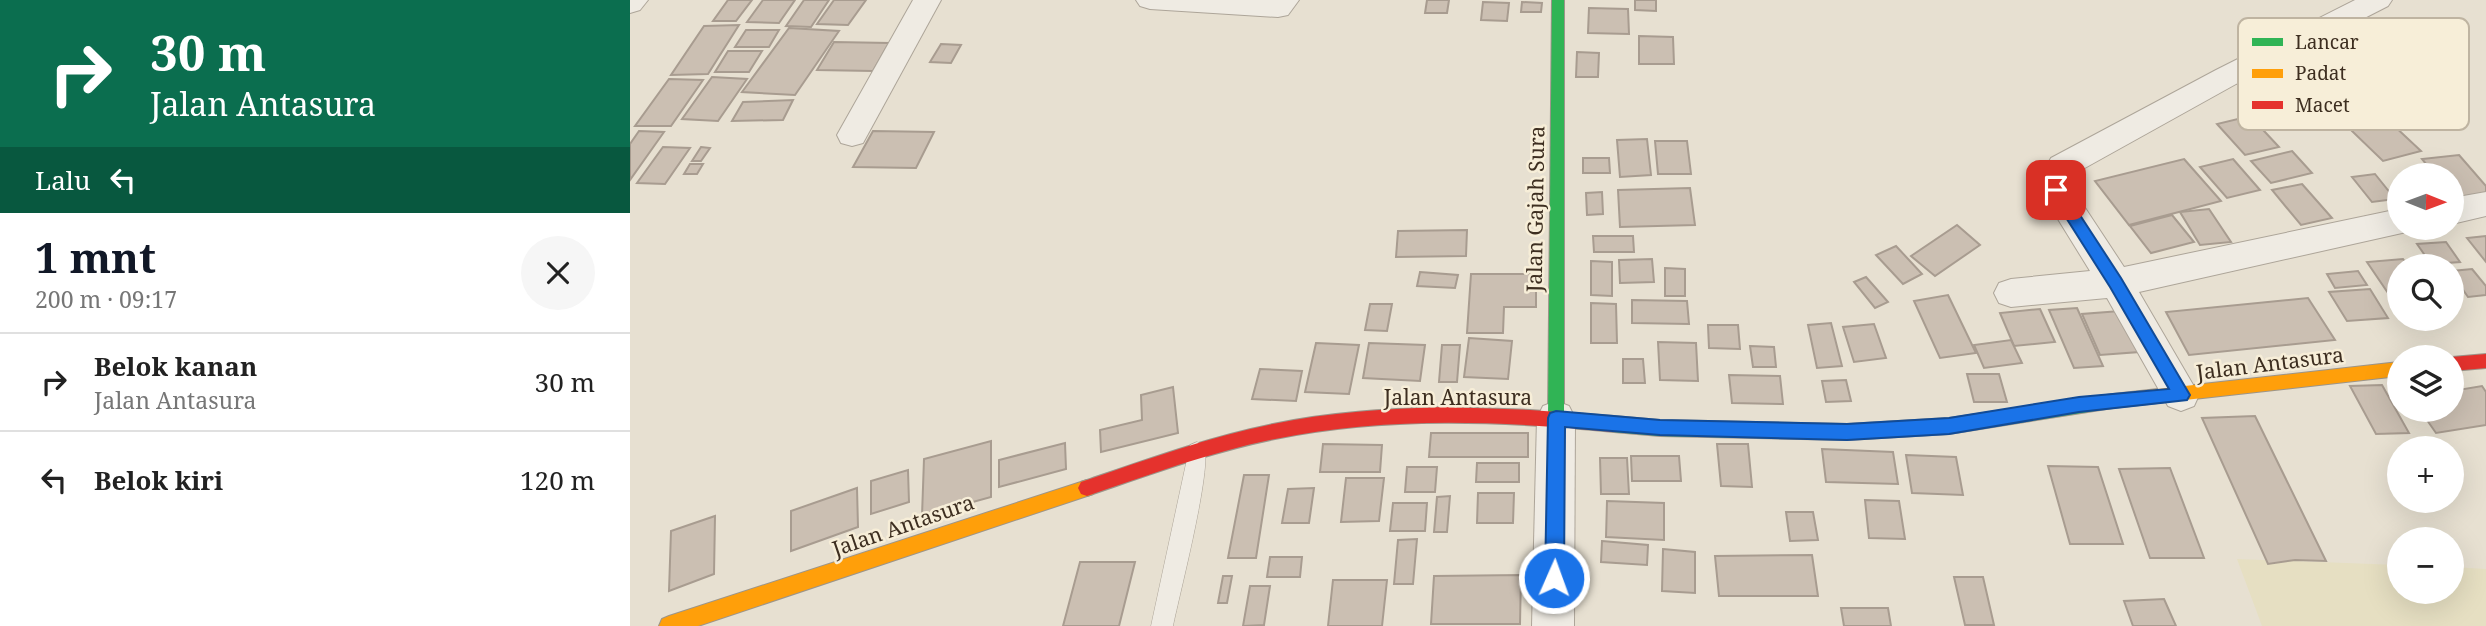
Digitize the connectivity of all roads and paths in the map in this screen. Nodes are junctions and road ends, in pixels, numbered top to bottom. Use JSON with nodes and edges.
{"nodes":[{"id":1,"x":634,"y":0,"type":"edge"},
{"id":2,"x":927,"y":0,"type":"edge"},
{"id":3,"x":1150,"y":0,"type":"edge"},
{"id":4,"x":1285,"y":0,"type":"edge"},
{"id":5,"x":1558,"y":0,"type":"edge"},
{"id":6,"x":2378,"y":0,"type":"edge"},
{"id":7,"x":630,"y":4,"type":"edge"},
{"id":8,"x":2342,"y":18,"type":"edge"},
{"id":9,"x":2238,"y":71,"type":"edge"},
{"id":10,"x":852,"y":135,"type":"dead end"},
{"id":11,"x":2486,"y":204,"type":"edge"},
{"id":12,"x":2464,"y":209,"type":"edge"},
{"id":13,"x":2387,"y":225,"type":"edge"},
{"id":14,"x":2116,"y":283,"type":"junction"},
{"id":15,"x":2011,"y":293,"type":"dead end"},
{"id":16,"x":2486,"y":361,"type":"edge"},
{"id":17,"x":2464,"y":363,"type":"edge"},
{"id":18,"x":2387,"y":370,"type":"edge"},
{"id":19,"x":2181,"y":395,"type":"junction"},
{"id":20,"x":1556,"y":418,"type":"junction"},
{"id":21,"x":1197,"y":451,"type":"junction"},
{"id":22,"x":678,"y":625,"type":"edge"},
{"id":23,"x":1162,"y":626,"type":"edge"},
{"id":24,"x":1553,"y":626,"type":"edge"}],
"edges":[{"from":1,"to":7,"type":"street"},
{"from":2,"to":10,"type":"street"},
{"from":3,"to":4,"type":"street"},
{"from":5,"to":20,"type":"main road","name":"Jalan Gajah Sura"},
{"from":6,"to":8,"type":"street"},
{"from":9,"to":14,"type":"street"},
{"from":11,"to":12,"type":"street"},
{"from":13,"to":14,"type":"street"},
{"from":14,"to":15,"type":"street"},
{"from":14,"to":19,"type":"street"},
{"from":16,"to":17,"type":"main road"},
{"from":18,"to":19,"type":"main road","name":"Jalan Antasura"},
{"from":19,"to":20,"type":"main road","name":"Jalan Antasura"},
{"from":20,"to":21,"type":"main road","name":"Jalan Antasura"},
{"from":20,"to":24,"type":"street"},
{"from":21,"to":22,"type":"main road","name":"Jalan Antasura"},
{"from":21,"to":23,"type":"lane"}]}
